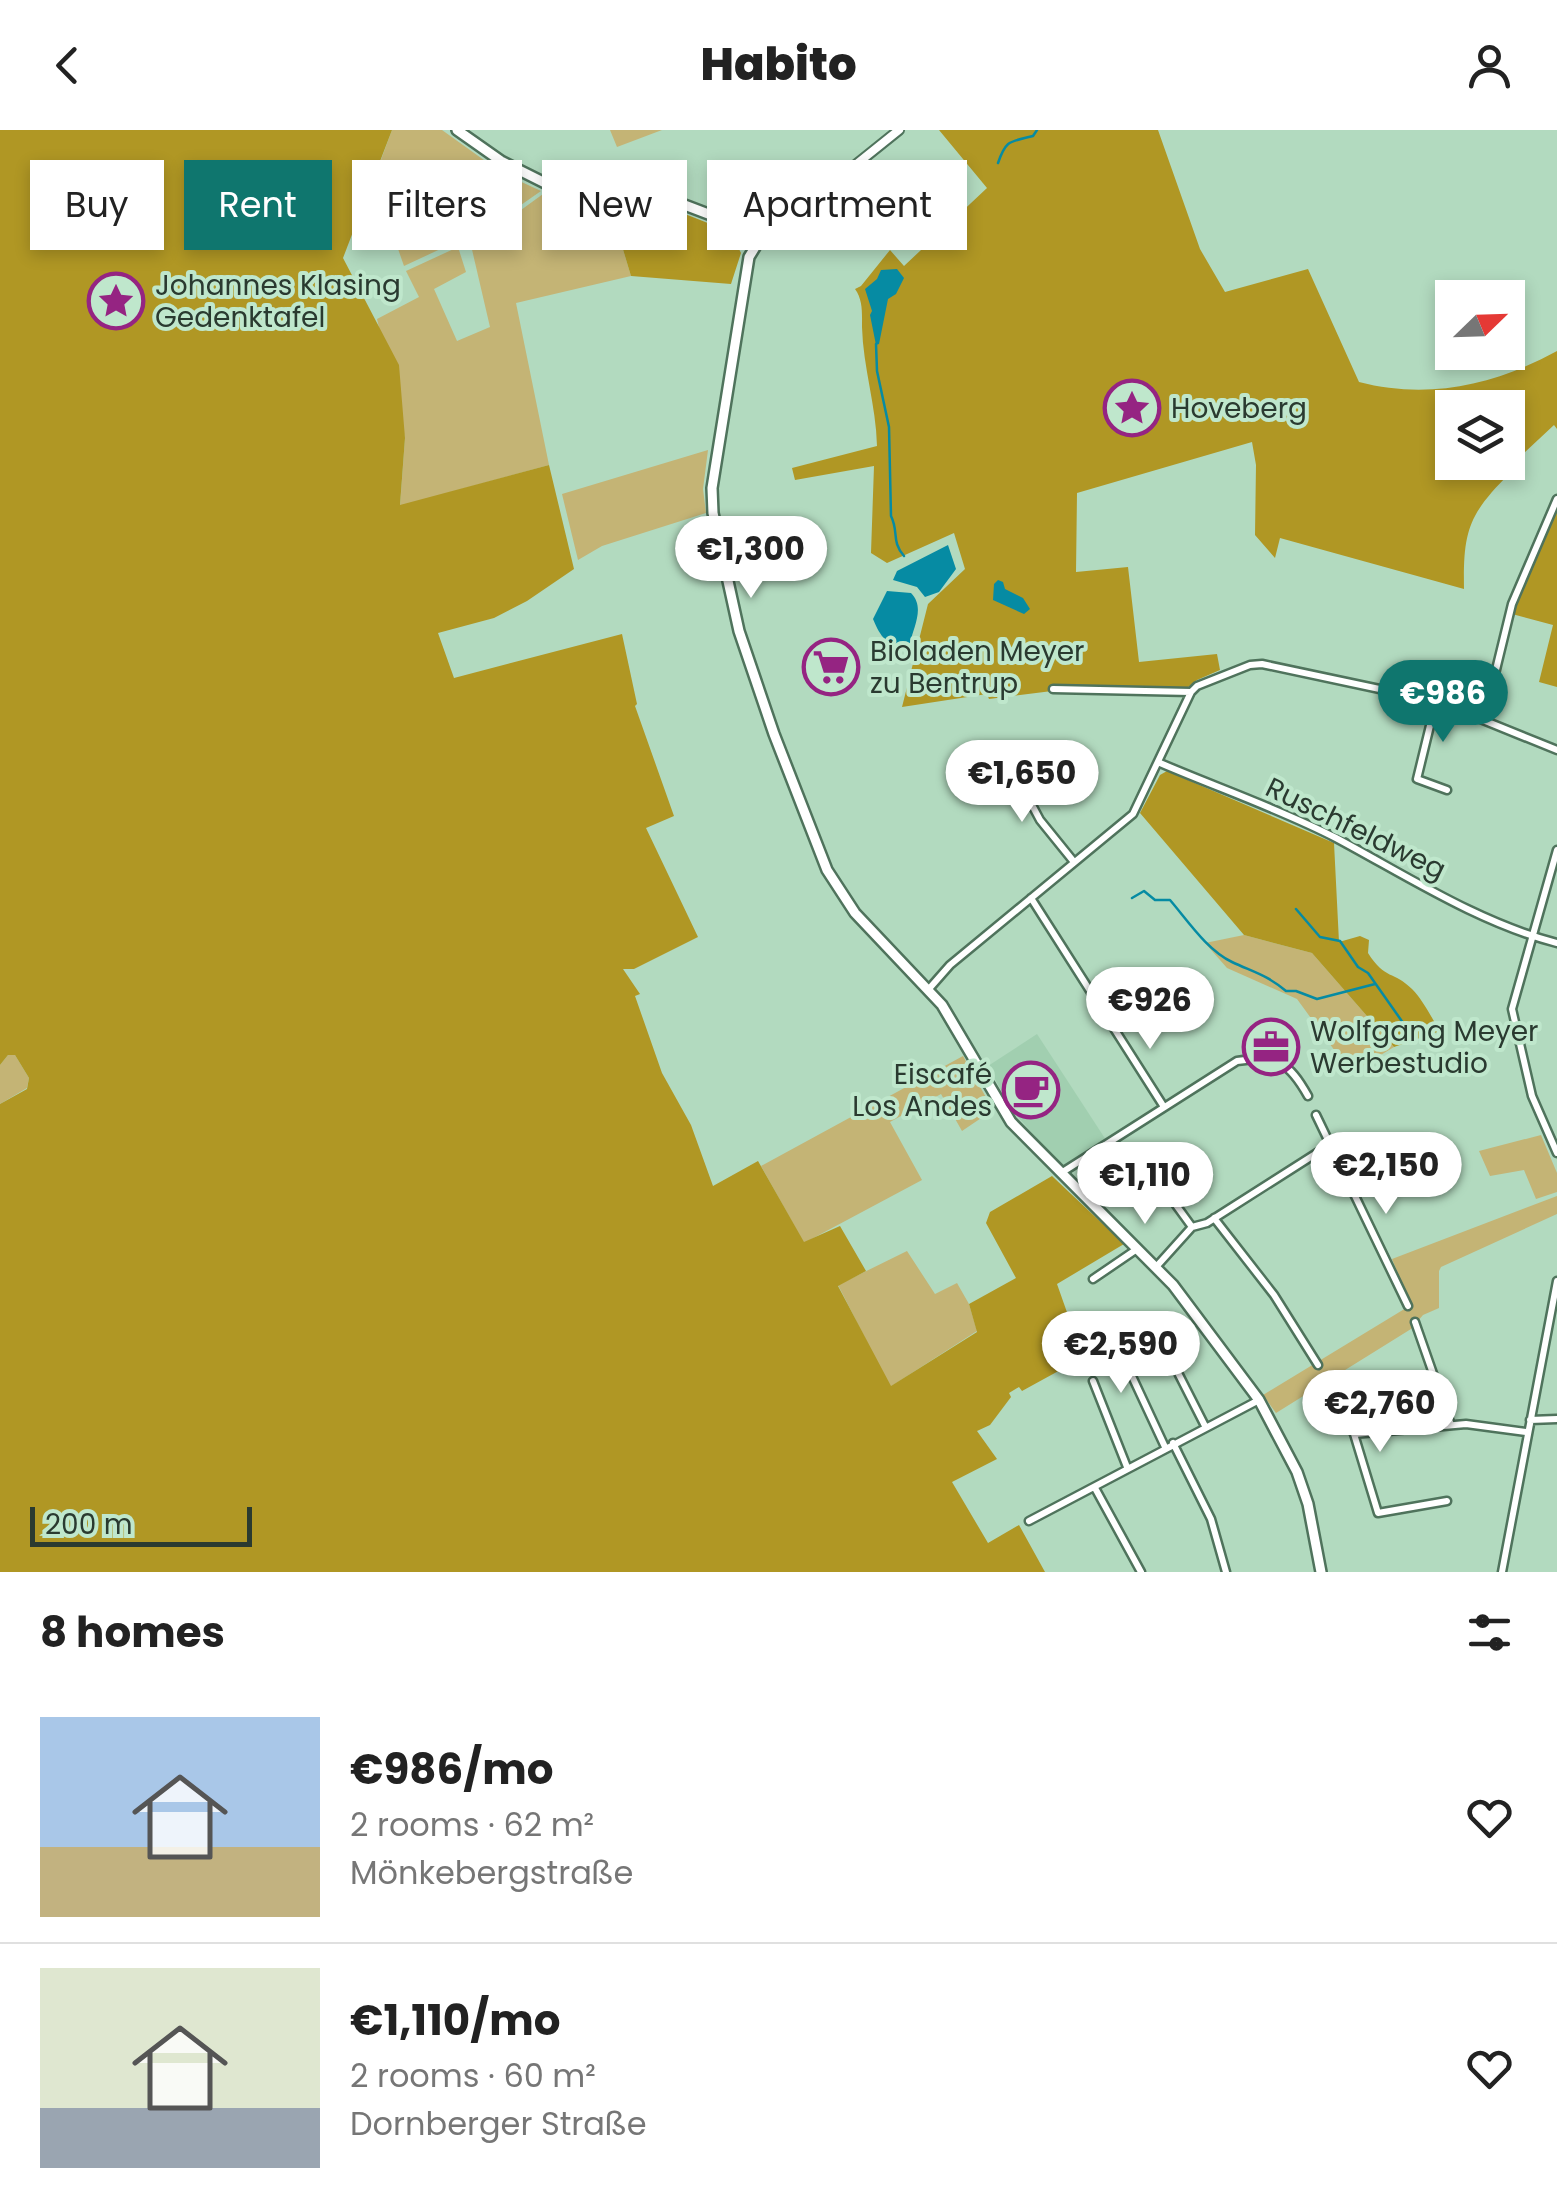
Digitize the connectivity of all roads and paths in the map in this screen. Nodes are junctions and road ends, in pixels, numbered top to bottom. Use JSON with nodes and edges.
{"nodes":[{"id":1,"x":456,"y":130,"type":"edge"},
{"id":2,"x":899,"y":130,"type":"edge"},
{"id":3,"x":861,"y":160,"type":"edge"},
{"id":4,"x":707,"y":214,"type":"edge"},
{"id":5,"x":753,"y":250,"type":"edge"},
{"id":6,"x":1557,"y":500,"type":"edge"},
{"id":7,"x":1053,"y":690,"type":"dead end"},
{"id":8,"x":1191,"y":692,"type":"junction"},
{"id":9,"x":1436,"y":701,"type":"junction"},
{"id":10,"x":1484,"y":719,"type":"junction"},
{"id":11,"x":1557,"y":750,"type":"edge"},
{"id":12,"x":1009,"y":762,"type":"dead end"},
{"id":13,"x":1160,"y":763,"type":"junction"},
{"id":14,"x":1447,"y":790,"type":"dead end"},
{"id":15,"x":1557,"y":853,"type":"edge"},
{"id":16,"x":1074,"y":862,"type":"junction"},
{"id":17,"x":1031,"y":898,"type":"junction"},
{"id":18,"x":1532,"y":937,"type":"junction"},
{"id":19,"x":1557,"y":943,"type":"edge"},
{"id":20,"x":928,"y":990,"type":"junction"},
{"id":21,"x":1308,"y":1096,"type":"dead end"},
{"id":22,"x":1164,"y":1107,"type":"junction"},
{"id":23,"x":1316,"y":1115,"type":"dead end"},
{"id":24,"x":1332,"y":1144,"type":"junction"},
{"id":25,"x":1556,"y":1147,"type":"edge"},
{"id":26,"x":1060,"y":1174,"type":"junction"},
{"id":27,"x":1176,"y":1205,"type":"dead end"},
{"id":28,"x":1214,"y":1218,"type":"junction"},
{"id":29,"x":1192,"y":1227,"type":"junction"},
{"id":30,"x":1138,"y":1248,"type":"junction"},
{"id":31,"x":1156,"y":1267,"type":"junction"},
{"id":32,"x":1092,"y":1279,"type":"dead end"},
{"id":33,"x":1557,"y":1282,"type":"edge"},
{"id":34,"x":1408,"y":1306,"type":"dead end"},
{"id":35,"x":1414,"y":1322,"type":"dead end"},
{"id":36,"x":1110,"y":1329,"type":"dead end"},
{"id":37,"x":1174,"y":1363,"type":"dead end"},
{"id":38,"x":1318,"y":1365,"type":"dead end"},
{"id":39,"x":1093,"y":1380,"type":"dead end"},
{"id":40,"x":1327,"y":1381,"type":"dead end"},
{"id":41,"x":1259,"y":1400,"type":"junction"},
{"id":42,"x":1557,"y":1419,"type":"edge"},
{"id":43,"x":1530,"y":1420,"type":"junction"},
{"id":44,"x":1451,"y":1425,"type":"junction"},
{"id":45,"x":1205,"y":1426,"type":"junction"},
{"id":46,"x":1526,"y":1432,"type":"junction"},
{"id":47,"x":1354,"y":1434,"type":"junction"},
{"id":48,"x":1169,"y":1445,"type":"junction"},
{"id":49,"x":1127,"y":1468,"type":"junction"},
{"id":50,"x":1095,"y":1488,"type":"junction"},
{"id":51,"x":1447,"y":1501,"type":"dead end"},
{"id":52,"x":1029,"y":1521,"type":"dead end"},
{"id":53,"x":1141,"y":1572,"type":"edge"},
{"id":54,"x":1226,"y":1572,"type":"edge"},
{"id":55,"x":1321,"y":1572,"type":"edge"},
{"id":56,"x":1502,"y":1572,"type":"edge"}],
"edges":[{"from":1,"to":4,"type":"main road"},
{"from":2,"to":3,"type":"street"},
{"from":5,"to":20,"type":"main road"},
{"from":6,"to":10,"type":"street"},
{"from":7,"to":8,"type":"street"},
{"from":8,"to":9,"type":"street"},
{"from":8,"to":13,"type":"street"},
{"from":9,"to":10,"type":"street"},
{"from":9,"to":14,"type":"street"},
{"from":10,"to":11,"type":"street"},
{"from":12,"to":16,"type":"street"},
{"from":13,"to":16,"type":"street"},
{"from":13,"to":18,"type":"street","name":"Ruschfeldweg"},
{"from":15,"to":18,"type":"street"},
{"from":16,"to":17,"type":"street"},
{"from":17,"to":20,"type":"street"},
{"from":17,"to":22,"type":"street"},
{"from":18,"to":19,"type":"street","name":"Ruschfeldweg"},
{"from":18,"to":25,"type":"street"},
{"from":20,"to":26,"type":"main road"},
{"from":21,"to":22,"type":"street"},
{"from":22,"to":26,"type":"street"},
{"from":23,"to":24,"type":"street"},
{"from":24,"to":28,"type":"street"},
{"from":24,"to":34,"type":"street"},
{"from":26,"to":30,"type":"main road"},
{"from":27,"to":29,"type":"street"},
{"from":28,"to":29,"type":"street"},
{"from":28,"to":38,"type":"street"},
{"from":29,"to":31,"type":"street"},
{"from":30,"to":31,"type":"main road"},
{"from":30,"to":32,"type":"street"},
{"from":31,"to":41,"type":"main road"},
{"from":33,"to":43,"type":"street"},
{"from":35,"to":44,"type":"street"},
{"from":36,"to":48,"type":"street"},
{"from":37,"to":45,"type":"street"},
{"from":39,"to":49,"type":"street"},
{"from":40,"to":47,"type":"street"},
{"from":41,"to":45,"type":"street"},
{"from":41,"to":55,"type":"main road"},
{"from":42,"to":43,"type":"street"},
{"from":43,"to":46,"type":"street"},
{"from":44,"to":46,"type":"street"},
{"from":44,"to":47,"type":"street"},
{"from":45,"to":48,"type":"street"},
{"from":46,"to":56,"type":"street"},
{"from":47,"to":51,"type":"street"},
{"from":48,"to":49,"type":"street"},
{"from":48,"to":54,"type":"street"},
{"from":49,"to":50,"type":"street"},
{"from":50,"to":52,"type":"street"},
{"from":50,"to":53,"type":"street"}]}
